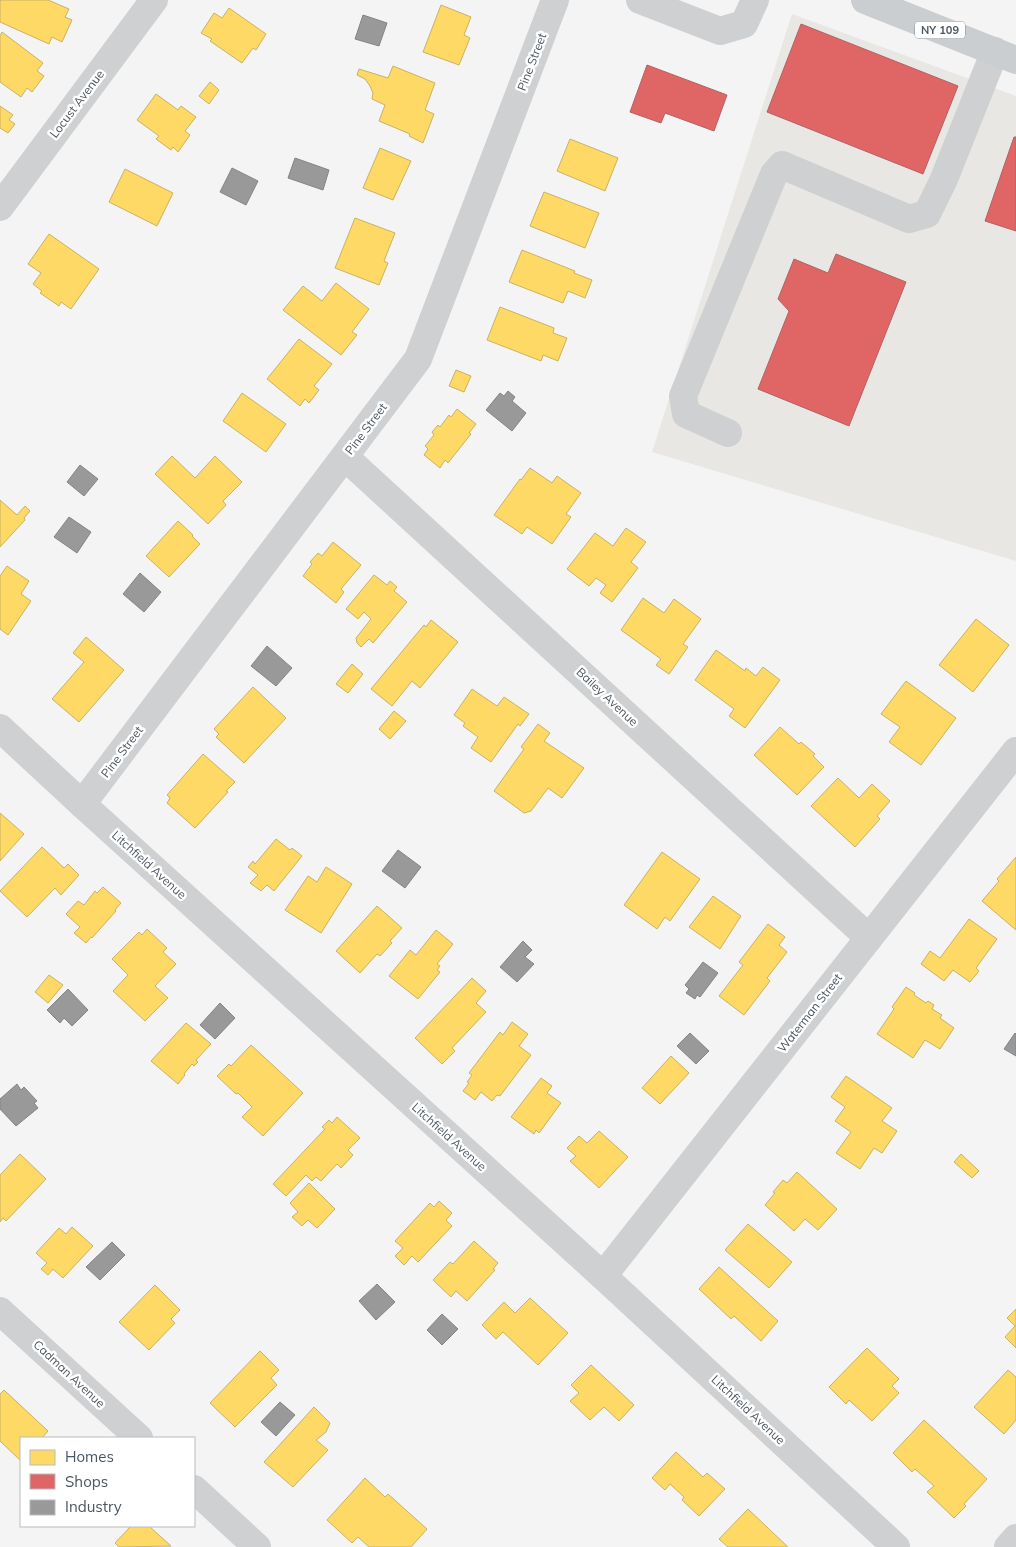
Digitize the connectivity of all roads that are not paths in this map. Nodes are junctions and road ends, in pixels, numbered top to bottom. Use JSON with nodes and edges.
{"nodes":[{"id":1,"x":154,"y":0,"type":"edge"},
{"id":2,"x":555,"y":0,"type":"edge"},
{"id":3,"x":640,"y":0,"type":"edge"},
{"id":4,"x":755,"y":0,"type":"edge"},
{"id":5,"x":865,"y":0,"type":"edge"},
{"id":6,"x":1005,"y":56,"type":"edge"},
{"id":7,"x":0,"y":208,"type":"edge"},
{"id":8,"x":728,"y":433,"type":"dead end"},
{"id":9,"x":345,"y":457,"type":"junction"},
{"id":10,"x":0,"y":728,"type":"edge"},
{"id":11,"x":1016,"y":751,"type":"edge"},
{"id":12,"x":82,"y":804,"type":"junction"},
{"id":13,"x":869,"y":938,"type":"junction"},
{"id":14,"x":603,"y":1276,"type":"junction"},
{"id":15,"x":0,"y":1310,"type":"edge"},
{"id":16,"x":138,"y":1437,"type":"edge"},
{"id":17,"x":195,"y":1490,"type":"edge"},
{"id":18,"x":1016,"y":1538,"type":"edge"},
{"id":19,"x":257,"y":1547,"type":"edge"},
{"id":20,"x":896,"y":1547,"type":"edge"},
{"id":21,"x":1008,"y":1547,"type":"edge"}],
"edges":[{"from":1,"to":7,"type":"street","name":"Locust Avenue"},
{"from":2,"to":9,"type":"street","name":"Pine Street"},
{"from":3,"to":4,"type":"street"},
{"from":5,"to":6,"type":"main road","number":"NY 109"},
{"from":6,"to":8,"type":"street"},
{"from":9,"to":12,"type":"street","name":"Pine Street"},
{"from":9,"to":13,"type":"street","name":"Bailey Avenue"},
{"from":10,"to":12,"type":"street","name":"Litchfield Avenue"},
{"from":11,"to":13,"type":"street","name":"Waterman Street"},
{"from":12,"to":14,"type":"street","name":"Litchfield Avenue"},
{"from":13,"to":14,"type":"street","name":"Waterman Street"},
{"from":14,"to":20,"type":"street","name":"Litchfield Avenue"},
{"from":15,"to":16,"type":"street","name":"Cadman Avenue"},
{"from":17,"to":19,"type":"street"},
{"from":18,"to":21,"type":"street"}]}
